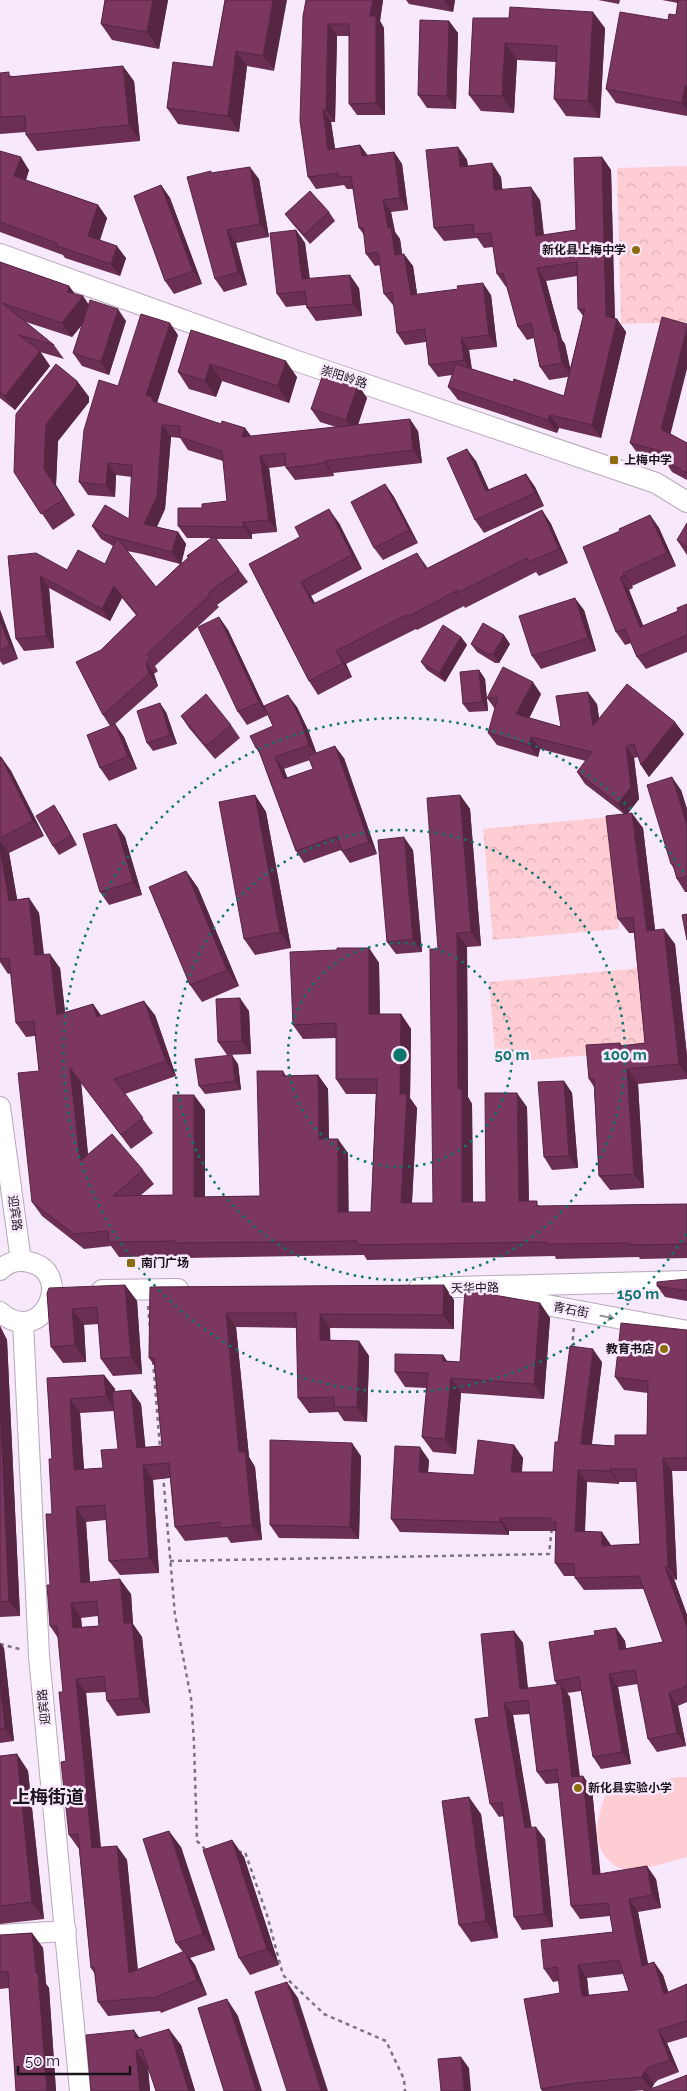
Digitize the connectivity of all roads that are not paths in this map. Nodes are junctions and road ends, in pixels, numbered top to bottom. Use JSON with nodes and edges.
{"nodes":[{"id":1,"x":0,"y":254,"type":"edge"},
{"id":2,"x":687,"y":502,"type":"edge"},
{"id":3,"x":0,"y":1107,"type":"edge"},
{"id":4,"x":21,"y":1260,"type":"junction"},
{"id":5,"x":0,"y":1270,"type":"edge"},
{"id":6,"x":687,"y":1281,"type":"edge"},
{"id":7,"x":396,"y":1288,"type":"edge"},
{"id":8,"x":456,"y":1288,"type":"junction"},
{"id":9,"x":198,"y":1289,"type":"edge"},
{"id":10,"x":68,"y":1290,"type":"junction"},
{"id":11,"x":0,"y":1312,"type":"edge"},
{"id":12,"x":23,"y":1322,"type":"junction"},
{"id":13,"x":687,"y":1332,"type":"edge"},
{"id":14,"x":66,"y":1931,"type":"junction"},
{"id":15,"x":0,"y":1935,"type":"edge"},
{"id":16,"x":80,"y":2091,"type":"edge"}],
"edges":[{"from":1,"to":2,"type":"street","name":"崇阳岭路"},
{"from":3,"to":4,"type":"street","name":"迎宾路"},
{"from":4,"to":5,"type":"street"},
{"from":4,"to":10,"type":"street"},
{"from":6,"to":8,"type":"street","name":"天华中路"},
{"from":7,"to":8,"type":"street","name":"天华中路"},
{"from":8,"to":13,"type":"street","name":"青石街","one_way":true},
{"from":9,"to":10,"type":"street"},
{"from":10,"to":12,"type":"street"},
{"from":11,"to":12,"type":"street"},
{"from":12,"to":14,"type":"street","name":"迎宾路"},
{"from":14,"to":15,"type":"street"},
{"from":14,"to":16,"type":"street","name":"迎宾路"}]}
